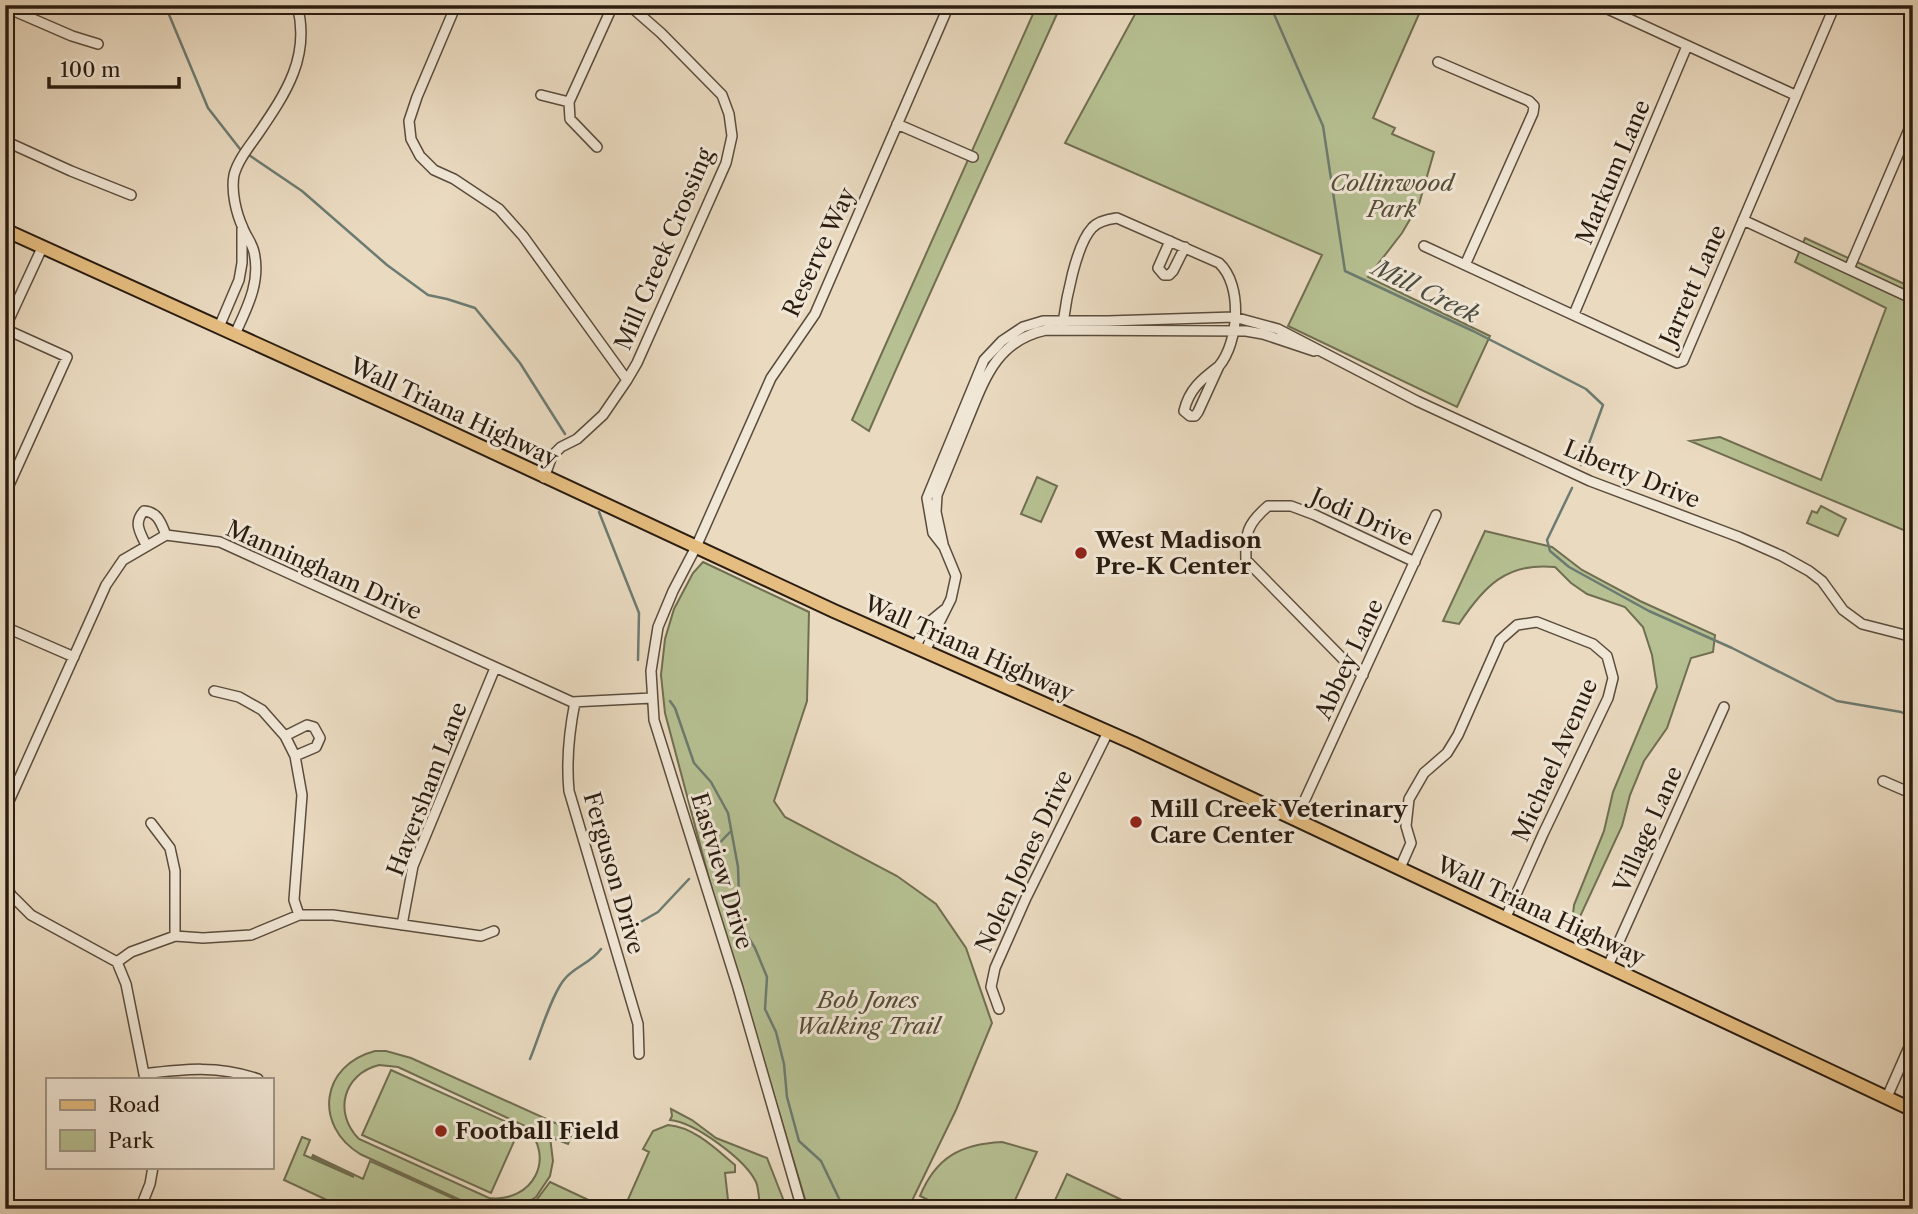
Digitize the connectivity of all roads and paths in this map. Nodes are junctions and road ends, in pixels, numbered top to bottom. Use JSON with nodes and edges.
{"nodes":[{"id":1,"x":297,"y":5,"type":"edge"},
{"id":2,"x":456,"y":5,"type":"edge"},
{"id":3,"x":613,"y":5,"type":"edge"},
{"id":4,"x":629,"y":5,"type":"edge"},
{"id":5,"x":949,"y":5,"type":"edge"},
{"id":6,"x":1599,"y":5,"type":"edge"},
{"id":7,"x":1835,"y":5,"type":"edge"},
{"id":8,"x":5,"y":7,"type":"edge"},
{"id":9,"x":98,"y":44,"type":"dead end"},
{"id":10,"x":1688,"y":46,"type":"junction"},
{"id":11,"x":1438,"y":62,"type":"dead end"},
{"id":12,"x":541,"y":95,"type":"dead end"},
{"id":13,"x":1795,"y":95,"type":"junction"},
{"id":14,"x":569,"y":102,"type":"junction"},
{"id":15,"x":1913,"y":120,"type":"edge"},
{"id":16,"x":897,"y":124,"type":"junction"},
{"id":17,"x":5,"y":141,"type":"edge"},
{"id":18,"x":597,"y":147,"type":"dead end"},
{"id":19,"x":973,"y":157,"type":"dead end"},
{"id":20,"x":131,"y":194,"type":"dead end"},
{"id":21,"x":1743,"y":220,"type":"junction"},
{"id":22,"x":242,"y":226,"type":"junction"},
{"id":23,"x":5,"y":230,"type":"edge"},
{"id":24,"x":1170,"y":241,"type":"junction"},
{"id":25,"x":1185,"y":247,"type":"junction"},
{"id":26,"x":1424,"y":247,"type":"dead end"},
{"id":27,"x":42,"y":248,"type":"junction"},
{"id":28,"x":1465,"y":265,"type":"junction"},
{"id":29,"x":1849,"y":269,"type":"junction"},
{"id":30,"x":1913,"y":299,"type":"edge"},
{"id":31,"x":1574,"y":314,"type":"junction"},
{"id":32,"x":1234,"y":317,"type":"junction"},
{"id":33,"x":1063,"y":325,"type":"junction"},
{"id":34,"x":219,"y":327,"type":"junction"},
{"id":35,"x":5,"y":328,"type":"edge"},
{"id":36,"x":1234,"y":330,"type":"junction"},
{"id":37,"x":234,"y":334,"type":"junction"},
{"id":38,"x":1325,"y":355,"type":"junction"},
{"id":39,"x":1219,"y":366,"type":"junction"},
{"id":40,"x":627,"y":380,"type":"junction"},
{"id":41,"x":544,"y":478,"type":"junction"},
{"id":42,"x":5,"y":494,"type":"edge"},
{"id":43,"x":1436,"y":514,"type":"dead end"},
{"id":44,"x":166,"y":535,"type":"junction"},
{"id":45,"x":146,"y":545,"type":"junction"},
{"id":46,"x":696,"y":547,"type":"junction"},
{"id":47,"x":1415,"y":562,"type":"junction"},
{"id":48,"x":5,"y":627,"type":"edge"},
{"id":49,"x":1913,"y":638,"type":"edge"},
{"id":50,"x":920,"y":649,"type":"junction"},
{"id":51,"x":74,"y":657,"type":"junction"},
{"id":52,"x":495,"y":668,"type":"junction"},
{"id":53,"x":1363,"y":675,"type":"junction"},
{"id":54,"x":214,"y":691,"type":"dead end"},
{"id":55,"x":652,"y":698,"type":"junction"},
{"id":56,"x":575,"y":702,"type":"junction"},
{"id":57,"x":1724,"y":707,"type":"dead end"},
{"id":58,"x":1108,"y":732,"type":"junction"},
{"id":59,"x":285,"y":736,"type":"junction"},
{"id":60,"x":295,"y":756,"type":"junction"},
{"id":61,"x":1884,"y":781,"type":"dead end"},
{"id":62,"x":1913,"y":794,"type":"edge"},
{"id":63,"x":5,"y":810,"type":"edge"},
{"id":64,"x":1296,"y":819,"type":"junction"},
{"id":65,"x":151,"y":823,"type":"dead end"},
{"id":66,"x":1400,"y":868,"type":"junction"},
{"id":67,"x":5,"y":883,"type":"edge"},
{"id":68,"x":299,"y":915,"type":"junction"},
{"id":69,"x":1506,"y":918,"type":"junction"},
{"id":70,"x":402,"y":925,"type":"junction"},
{"id":71,"x":494,"y":931,"type":"dead end"},
{"id":72,"x":175,"y":936,"type":"junction"},
{"id":73,"x":117,"y":962,"type":"junction"},
{"id":74,"x":1608,"y":966,"type":"junction"},
{"id":75,"x":999,"y":1009,"type":"dead end"},
{"id":76,"x":1913,"y":1038,"type":"edge"},
{"id":77,"x":639,"y":1054,"type":"dead end"},
{"id":78,"x":145,"y":1077,"type":"edge"},
{"id":79,"x":255,"y":1078,"type":"edge"},
{"id":80,"x":1887,"y":1097,"type":"junction"},
{"id":81,"x":1913,"y":1110,"type":"edge"},
{"id":82,"x":153,"y":1168,"type":"edge"},
{"id":83,"x":141,"y":1209,"type":"edge"},
{"id":84,"x":802,"y":1209,"type":"edge"}],
"edges":[{"from":1,"to":22,"type":"street"},
{"from":2,"to":40,"type":"street","name":"Mill Creek Crossing"},
{"from":3,"to":14,"type":"street"},
{"from":4,"to":40,"type":"street","name":"Mill Creek Crossing"},
{"from":5,"to":16,"type":"street","name":"Reserve Way"},
{"from":6,"to":10,"type":"street"},
{"from":7,"to":13,"type":"street","name":"Jarrett Lane"},
{"from":8,"to":9,"type":"street"},
{"from":10,"to":13,"type":"street"},
{"from":10,"to":31,"type":"street","name":"Markum Lane"},
{"from":11,"to":28,"type":"street"},
{"from":12,"to":14,"type":"street"},
{"from":13,"to":21,"type":"street","name":"Jarrett Lane"},
{"from":14,"to":18,"type":"street"},
{"from":15,"to":29,"type":"street"},
{"from":16,"to":19,"type":"street"},
{"from":16,"to":46,"type":"street","name":"Reserve Way"},
{"from":17,"to":20,"type":"street"},
{"from":21,"to":29,"type":"street"},
{"from":21,"to":31,"type":"street","name":"Jarrett Lane"},
{"from":22,"to":34,"type":"street"},
{"from":22,"to":37,"type":"street"},
{"from":23,"to":27,"type":"main road","name":"Wall Triana Highway"},
{"from":24,"to":25,"type":"street"},
{"from":24,"to":25,"type":"street"},
{"from":24,"to":33,"type":"street"},
{"from":25,"to":32,"type":"street"},
{"from":26,"to":28,"type":"street","name":"Jarrett Lane"},
{"from":27,"to":34,"type":"main road","name":"Wall Triana Highway"},
{"from":27,"to":35,"type":"street"},
{"from":28,"to":31,"type":"street","name":"Jarrett Lane"},
{"from":29,"to":30,"type":"street"},
{"from":32,"to":33,"type":"street","name":"Liberty Drive"},
{"from":32,"to":36,"type":"street"},
{"from":32,"to":38,"type":"street","name":"Liberty Drive"},
{"from":33,"to":36,"type":"street","name":"Liberty Drive"},
{"from":33,"to":50,"type":"street","name":"Liberty Drive"},
{"from":34,"to":37,"type":"main road","name":"Wall Triana Highway"},
{"from":35,"to":42,"type":"street"},
{"from":36,"to":38,"type":"street","name":"Liberty Drive"},
{"from":36,"to":39,"type":"street"},
{"from":37,"to":41,"type":"main road","name":"Wall Triana Highway"},
{"from":38,"to":49,"type":"street","name":"Liberty Drive"},
{"from":39,"to":39,"type":"street"},
{"from":40,"to":41,"type":"street","name":"Mill Creek Crossing"},
{"from":41,"to":46,"type":"main road","name":"Wall Triana Highway"},
{"from":43,"to":47,"type":"street","name":"Abbey Lane"},
{"from":44,"to":45,"type":"street"},
{"from":44,"to":45,"type":"street"},
{"from":44,"to":52,"type":"street","name":"Manningham Drive"},
{"from":45,"to":51,"type":"street"},
{"from":46,"to":50,"type":"main road","name":"Wall Triana Highway"},
{"from":46,"to":55,"type":"street","name":"Eastview Drive"},
{"from":47,"to":53,"type":"street","name":"Abbey Lane"},
{"from":47,"to":53,"type":"street","name":"Jodi Drive"},
{"from":48,"to":51,"type":"street"},
{"from":50,"to":58,"type":"main road","name":"Wall Triana Highway"},
{"from":51,"to":63,"type":"street"},
{"from":52,"to":56,"type":"street","name":"Manningham Drive"},
{"from":52,"to":70,"type":"street","name":"Haversham Lane"},
{"from":53,"to":64,"type":"street","name":"Abbey Lane"},
{"from":54,"to":59,"type":"street"},
{"from":55,"to":56,"type":"street","name":"Manningham Drive"},
{"from":55,"to":84,"type":"street","name":"Eastview Drive"},
{"from":56,"to":77,"type":"street","name":"Ferguson Drive"},
{"from":57,"to":74,"type":"street","name":"Village Lane"},
{"from":58,"to":64,"type":"main road","name":"Wall Triana Highway"},
{"from":58,"to":75,"type":"street","name":"Nolen Jones Drive"},
{"from":59,"to":60,"type":"street"},
{"from":59,"to":60,"type":"street"},
{"from":60,"to":68,"type":"street"},
{"from":61,"to":62,"type":"street"},
{"from":64,"to":66,"type":"main road","name":"Wall Triana Highway"},
{"from":65,"to":72,"type":"street"},
{"from":66,"to":69,"type":"main road","name":"Wall Triana Highway"},
{"from":66,"to":69,"type":"street","name":"Michael Avenue"},
{"from":67,"to":73,"type":"street"},
{"from":68,"to":70,"type":"street"},
{"from":68,"to":72,"type":"street"},
{"from":69,"to":74,"type":"main road","name":"Wall Triana Highway"},
{"from":70,"to":71,"type":"street"},
{"from":72,"to":73,"type":"street"},
{"from":73,"to":78,"type":"street"},
{"from":74,"to":80,"type":"main road","name":"Wall Triana Highway"},
{"from":76,"to":80,"type":"street"},
{"from":78,"to":79,"type":"street"},
{"from":80,"to":81,"type":"main road","name":"Wall Triana Highway"},
{"from":82,"to":83,"type":"street"}]}
